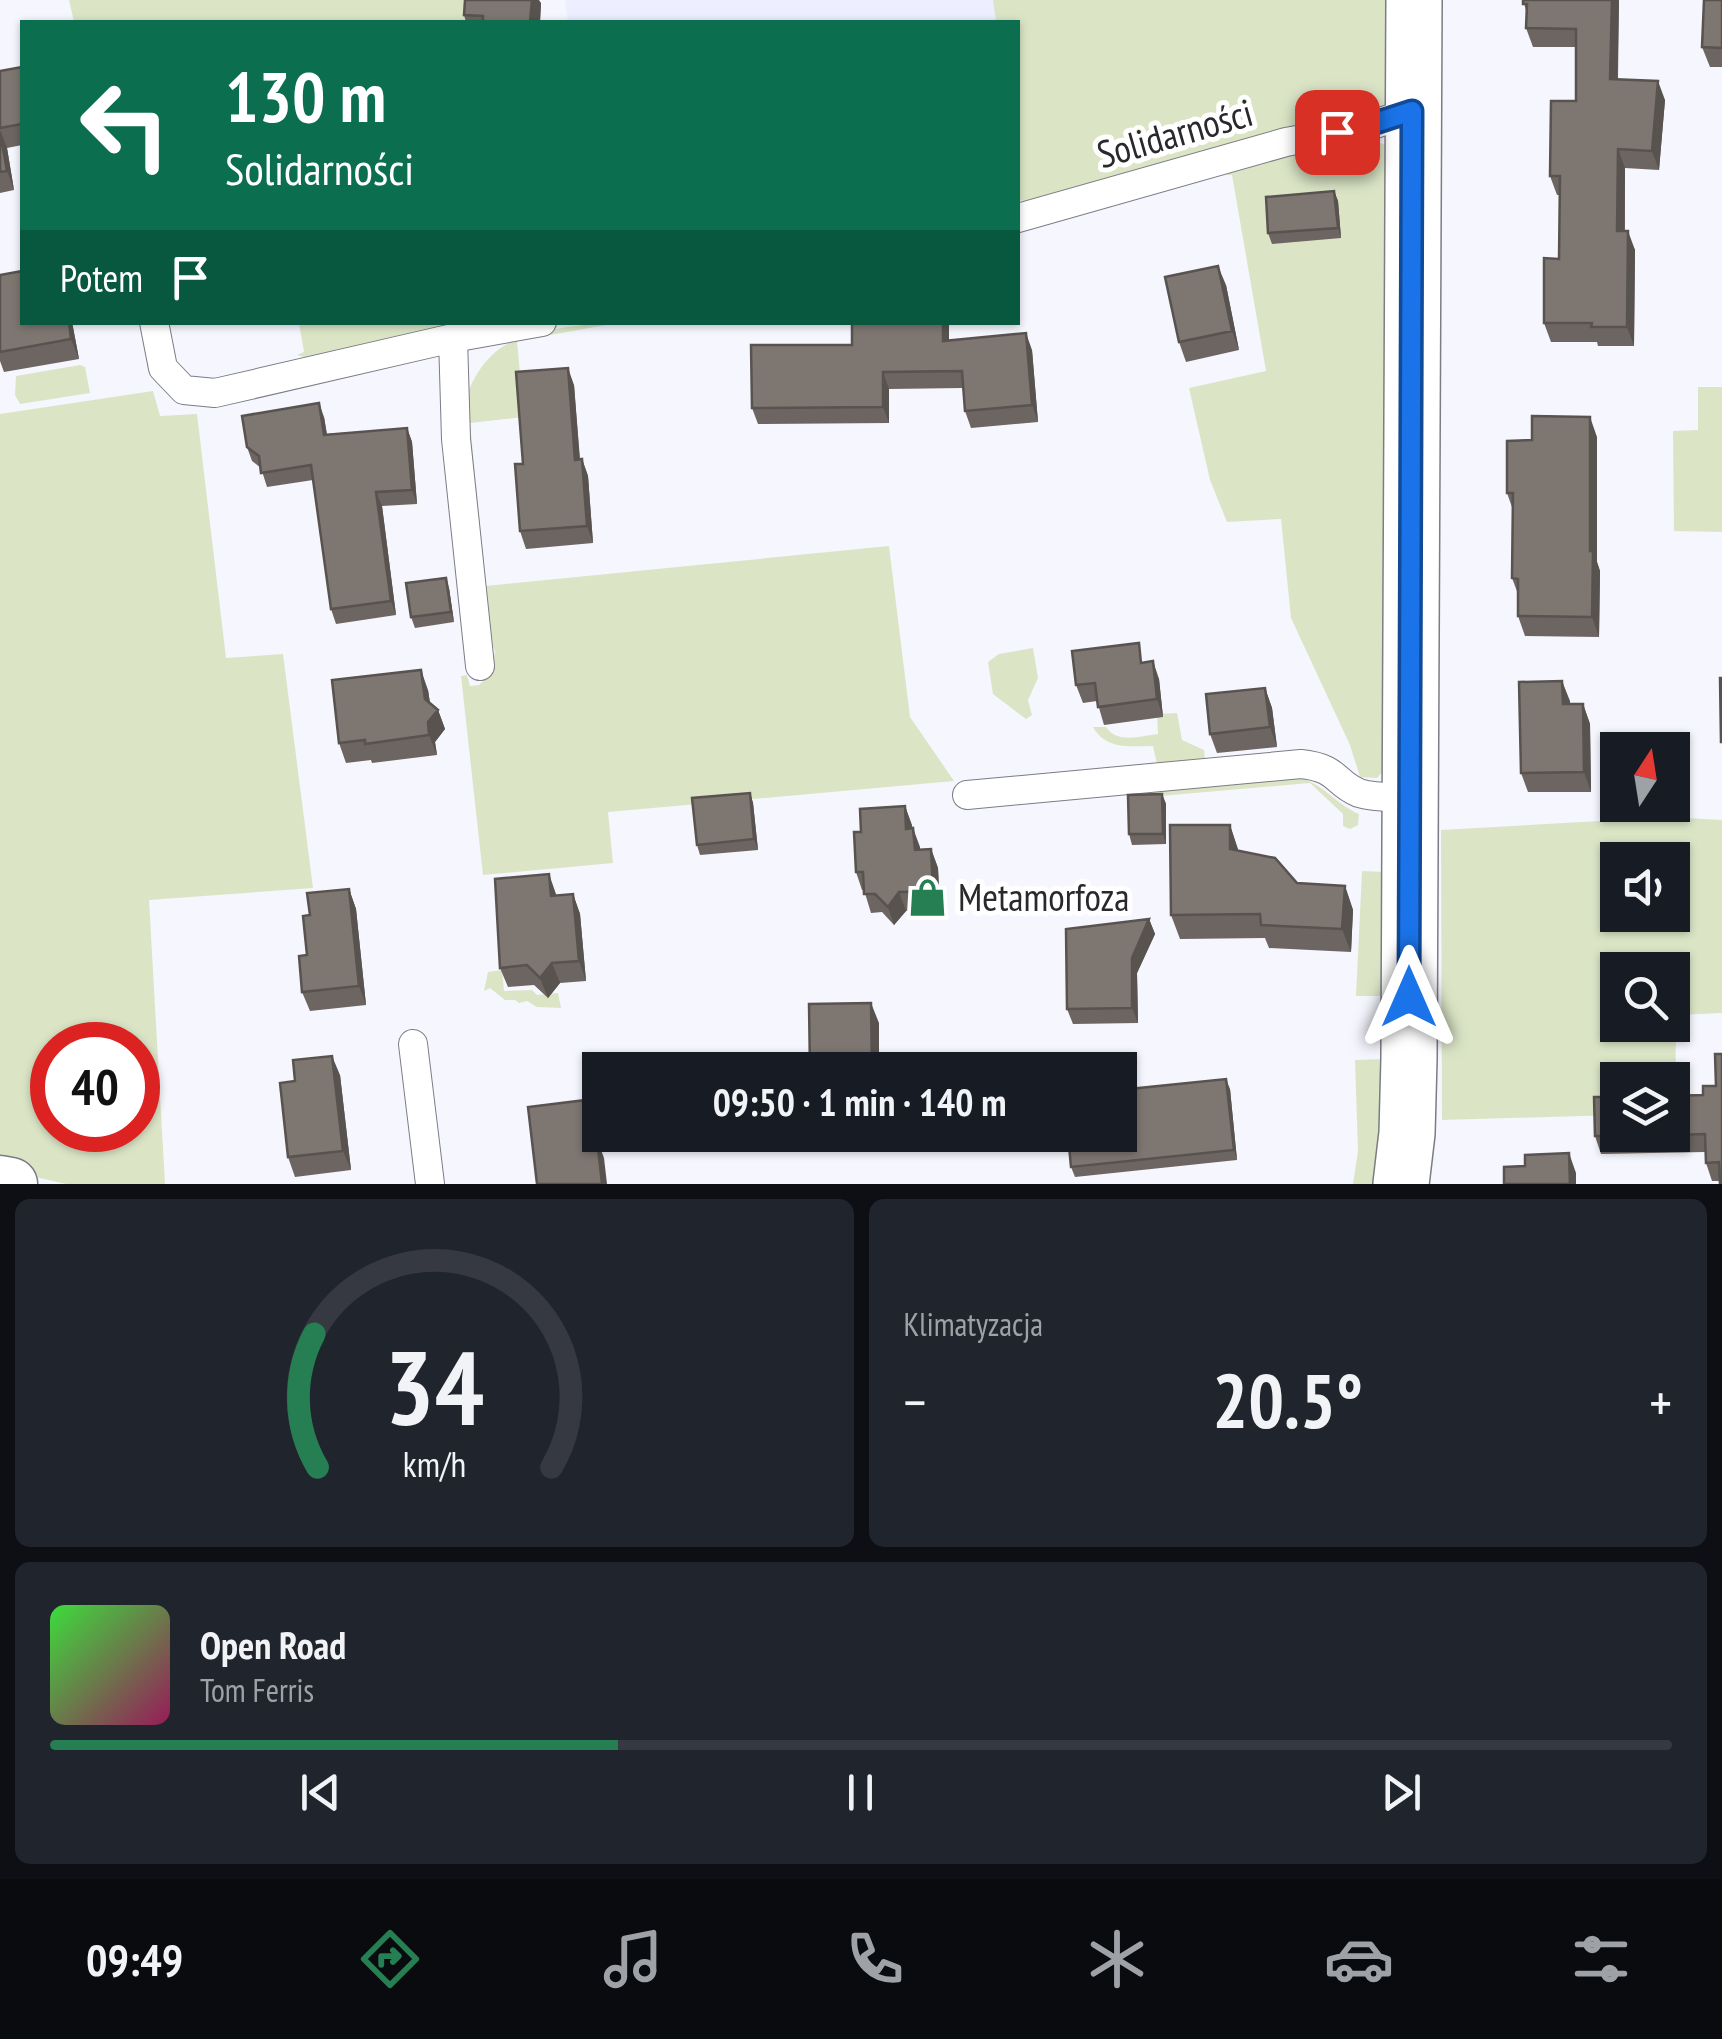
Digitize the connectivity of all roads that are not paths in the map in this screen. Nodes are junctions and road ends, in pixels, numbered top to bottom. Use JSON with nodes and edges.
{"nodes":[{"id":1,"x":1414,"y":0,"type":"edge"},
{"id":2,"x":1412,"y":111,"type":"junction"},
{"id":3,"x":1020,"y":217,"type":"edge"},
{"id":4,"x":155,"y":325,"type":"edge"},
{"id":5,"x":525,"y":325,"type":"edge"},
{"id":6,"x":453,"y":338,"type":"junction"},
{"id":7,"x":480,"y":666,"type":"dead end"},
{"id":8,"x":966,"y":795,"type":"dead end"},
{"id":9,"x":1410,"y":798,"type":"junction"},
{"id":10,"x":413,"y":1044,"type":"dead end"},
{"id":11,"x":0,"y":1182,"type":"edge"},
{"id":12,"x":11,"y":1184,"type":"edge"},
{"id":13,"x":430,"y":1184,"type":"edge"},
{"id":14,"x":1401,"y":1184,"type":"edge"}],
"edges":[{"from":1,"to":2,"type":"street"},
{"from":2,"to":3,"type":"lane","name":"Solidarności"},
{"from":2,"to":9,"type":"street"},
{"from":4,"to":6,"type":"lane"},
{"from":5,"to":6,"type":"lane"},
{"from":6,"to":7,"type":"lane"},
{"from":8,"to":9,"type":"lane"},
{"from":9,"to":14,"type":"street"},
{"from":10,"to":13,"type":"lane"},
{"from":11,"to":12,"type":"street"}]}
